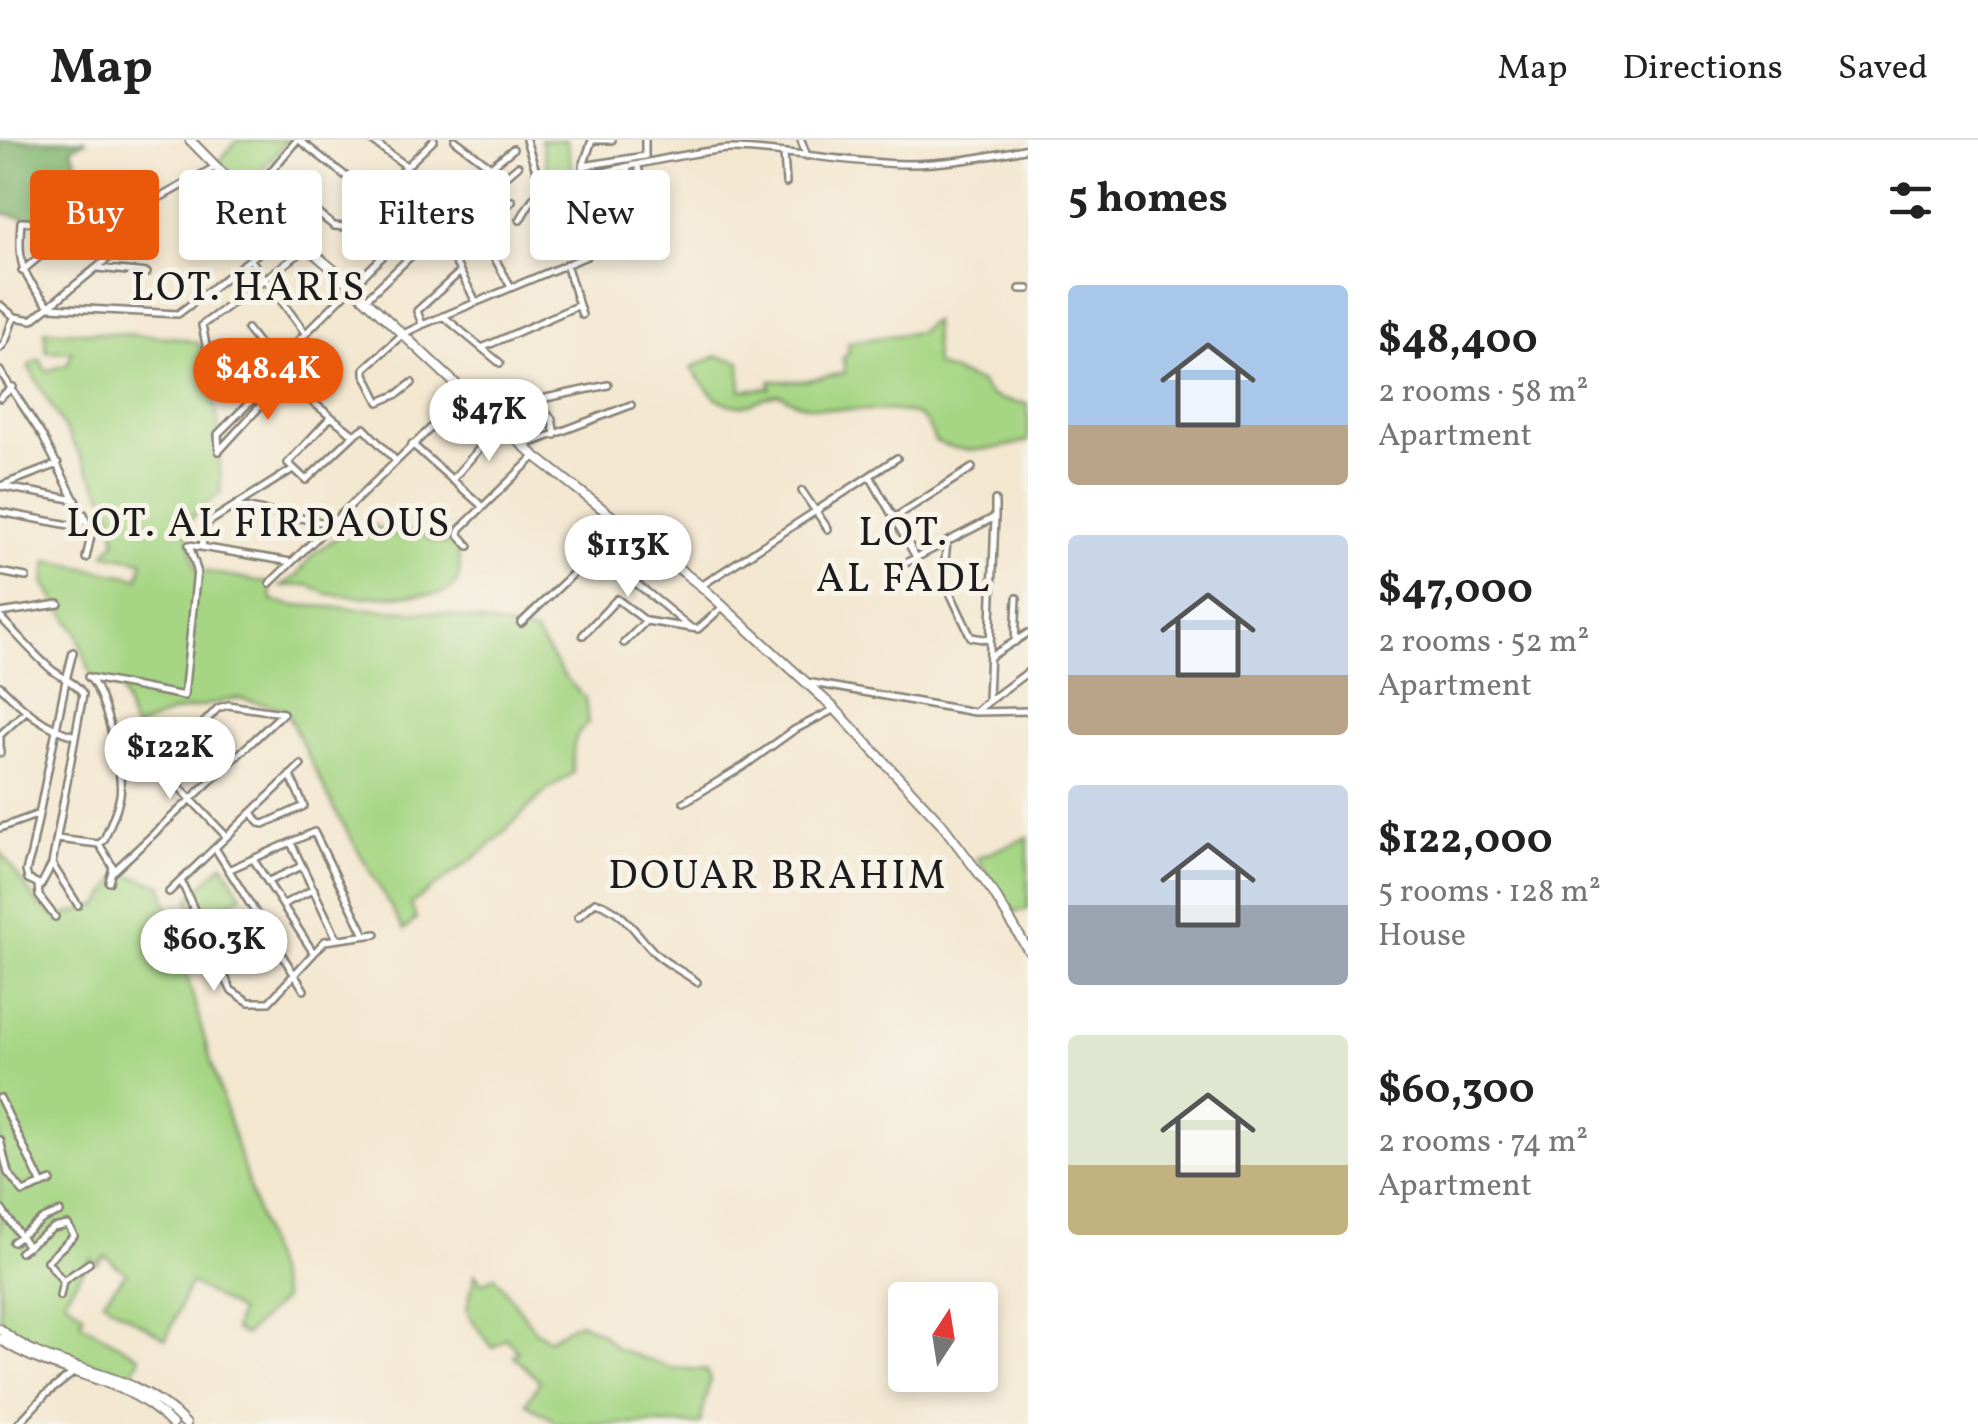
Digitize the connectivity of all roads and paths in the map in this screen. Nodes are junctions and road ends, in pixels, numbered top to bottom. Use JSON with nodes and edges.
{"nodes":[{"id":1,"x":190,"y":140,"type":"edge"},
{"id":2,"x":298,"y":140,"type":"edge"},
{"id":3,"x":372,"y":140,"type":"edge"},
{"id":4,"x":434,"y":140,"type":"edge"},
{"id":5,"x":455,"y":140,"type":"edge"},
{"id":6,"x":526,"y":140,"type":"edge"},
{"id":7,"x":592,"y":140,"type":"edge"},
{"id":8,"x":612,"y":140,"type":"edge"},
{"id":9,"x":646,"y":140,"type":"edge"},
{"id":10,"x":801,"y":140,"type":"edge"},
{"id":11,"x":513,"y":148,"type":"dead end"},
{"id":12,"x":1028,"y":148,"type":"edge"},
{"id":13,"x":784,"y":154,"type":"junction"},
{"id":14,"x":808,"y":157,"type":"junction"},
{"id":15,"x":643,"y":162,"type":"junction"},
{"id":16,"x":405,"y":164,"type":"junction"},
{"id":17,"x":490,"y":166,"type":"junction"},
{"id":18,"x":518,"y":166,"type":"dead end"},
{"id":19,"x":584,"y":166,"type":"junction"},
{"id":20,"x":215,"y":167,"type":"junction"},
{"id":21,"x":627,"y":168,"type":"joint"},
{"id":22,"x":218,"y":170,"type":"edge"},
{"id":23,"x":273,"y":170,"type":"edge"},
{"id":24,"x":399,"y":170,"type":"edge"},
{"id":25,"x":485,"y":170,"type":"edge"},
{"id":26,"x":495,"y":170,"type":"edge"},
{"id":27,"x":536,"y":170,"type":"edge"},
{"id":28,"x":584,"y":170,"type":"edge"},
{"id":29,"x":619,"y":170,"type":"edge"},
{"id":30,"x":644,"y":170,"type":"edge"},
{"id":31,"x":342,"y":173,"type":"edge"},
{"id":32,"x":510,"y":173,"type":"edge"},
{"id":33,"x":786,"y":183,"type":"dead end"},
{"id":34,"x":159,"y":198,"type":"edge"},
{"id":35,"x":530,"y":203,"type":"edge"},
{"id":36,"x":322,"y":215,"type":"edge"},
{"id":37,"x":520,"y":220,"type":"dead end"},
{"id":38,"x":30,"y":222,"type":"edge"},
{"id":39,"x":342,"y":225,"type":"edge"},
{"id":40,"x":35,"y":260,"type":"edge"},
{"id":41,"x":107,"y":260,"type":"edge"},
{"id":42,"x":250,"y":260,"type":"edge"},
{"id":43,"x":252,"y":260,"type":"edge"},
{"id":44,"x":292,"y":260,"type":"edge"},
{"id":45,"x":321,"y":260,"type":"edge"},
{"id":46,"x":379,"y":260,"type":"edge"},
{"id":47,"x":407,"y":260,"type":"edge"},
{"id":48,"x":454,"y":260,"type":"edge"},
{"id":49,"x":496,"y":260,"type":"edge"},
{"id":50,"x":576,"y":260,"type":"edge"},
{"id":51,"x":566,"y":264,"type":"junction"},
{"id":52,"x":98,"y":268,"type":"junction"},
{"id":53,"x":22,"y":271,"type":"junction"},
{"id":54,"x":460,"y":272,"type":"junction"},
{"id":55,"x":147,"y":273,"type":"dead end"},
{"id":56,"x":266,"y":280,"type":"junction"},
{"id":57,"x":352,"y":286,"type":"junction"},
{"id":58,"x":511,"y":287,"type":"junction"},
{"id":59,"x":1020,"y":289,"type":"dead end"},
{"id":60,"x":1028,"y":289,"type":"edge"},
{"id":61,"x":366,"y":300,"type":"junction"},
{"id":62,"x":476,"y":302,"type":"junction"},
{"id":63,"x":0,"y":305,"type":"edge"},
{"id":64,"x":579,"y":306,"type":"junction"},
{"id":65,"x":50,"y":307,"type":"junction"},
{"id":66,"x":582,"y":314,"type":"dead end"},
{"id":67,"x":443,"y":316,"type":"junction"},
{"id":68,"x":15,"y":317,"type":"junction"},
{"id":69,"x":422,"y":324,"type":"junction"},
{"id":70,"x":247,"y":329,"type":"dead end"},
{"id":71,"x":306,"y":334,"type":"junction"},
{"id":72,"x":403,"y":334,"type":"junction"},
{"id":73,"x":484,"y":347,"type":"junction"},
{"id":74,"x":0,"y":348,"type":"edge"},
{"id":75,"x":276,"y":360,"type":"junction"},
{"id":76,"x":500,"y":363,"type":"dead end"},
{"id":77,"x":0,"y":371,"type":"edge"},
{"id":78,"x":275,"y":377,"type":"junction"},
{"id":79,"x":412,"y":383,"type":"dead end"},
{"id":80,"x":608,"y":385,"type":"dead end"},
{"id":81,"x":13,"y":386,"type":"junction"},
{"id":82,"x":262,"y":387,"type":"junction"},
{"id":83,"x":466,"y":394,"type":"junction"},
{"id":84,"x":529,"y":396,"type":"dead end"},
{"id":85,"x":0,"y":398,"type":"edge"},
{"id":86,"x":538,"y":404,"type":"junction"},
{"id":87,"x":631,"y":405,"type":"dead end"},
{"id":88,"x":331,"y":417,"type":"junction"},
{"id":89,"x":500,"y":424,"type":"junction"},
{"id":90,"x":354,"y":435,"type":"junction"},
{"id":91,"x":556,"y":435,"type":"junction"},
{"id":92,"x":412,"y":444,"type":"junction"},
{"id":93,"x":524,"y":446,"type":"junction"},
{"id":94,"x":535,"y":456,"type":"junction"},
{"id":95,"x":897,"y":458,"type":"dead end"},
{"id":96,"x":396,"y":461,"type":"junction"},
{"id":97,"x":58,"y":464,"type":"junction"},
{"id":98,"x":972,"y":468,"type":"dead end"},
{"id":99,"x":292,"y":469,"type":"junction"},
{"id":100,"x":870,"y":476,"type":"junction"},
{"id":101,"x":452,"y":480,"type":"junction"},
{"id":102,"x":0,"y":486,"type":"edge"},
{"id":103,"x":802,"y":491,"type":"dead end"},
{"id":104,"x":76,"y":500,"type":"junction"},
{"id":105,"x":995,"y":500,"type":"dead end"},
{"id":106,"x":236,"y":506,"type":"junction"},
{"id":107,"x":482,"y":507,"type":"junction"},
{"id":108,"x":82,"y":511,"type":"junction"},
{"id":109,"x":0,"y":512,"type":"edge"},
{"id":110,"x":816,"y":512,"type":"junction"},
{"id":111,"x":615,"y":516,"type":"junction"},
{"id":112,"x":995,"y":517,"type":"junction"},
{"id":113,"x":894,"y":518,"type":"junction"},
{"id":114,"x":330,"y":524,"type":"junction"},
{"id":115,"x":828,"y":529,"type":"dead end"},
{"id":116,"x":947,"y":542,"type":"junction"},
{"id":117,"x":588,"y":544,"type":"junction"},
{"id":118,"x":202,"y":546,"type":"junction"},
{"id":119,"x":470,"y":546,"type":"dead end"},
{"id":120,"x":916,"y":557,"type":"junction"},
{"id":121,"x":86,"y":558,"type":"dead end"},
{"id":122,"x":291,"y":562,"type":"junction"},
{"id":123,"x":898,"y":567,"type":"dead end"},
{"id":124,"x":0,"y":572,"type":"edge"},
{"id":125,"x":26,"y":578,"type":"dead end"},
{"id":126,"x":270,"y":584,"type":"dead end"},
{"id":127,"x":702,"y":586,"type":"junction"},
{"id":128,"x":1017,"y":598,"type":"dead end"},
{"id":129,"x":60,"y":604,"type":"dead end"},
{"id":130,"x":725,"y":606,"type":"junction"},
{"id":131,"x":0,"y":615,"type":"edge"},
{"id":132,"x":646,"y":621,"type":"junction"},
{"id":133,"x":521,"y":623,"type":"dead end"},
{"id":134,"x":691,"y":628,"type":"junction"},
{"id":135,"x":1028,"y":634,"type":"edge"},
{"id":136,"x":583,"y":635,"type":"dead end"},
{"id":137,"x":990,"y":640,"type":"junction"},
{"id":138,"x":624,"y":642,"type":"dead end"},
{"id":139,"x":1015,"y":642,"type":"junction"},
{"id":140,"x":73,"y":652,"type":"dead end"},
{"id":141,"x":990,"y":658,"type":"junction"},
{"id":142,"x":1028,"y":672,"type":"edge"},
{"id":143,"x":90,"y":678,"type":"junction"},
{"id":144,"x":66,"y":680,"type":"junction"},
{"id":145,"x":807,"y":682,"type":"junction"},
{"id":146,"x":0,"y":686,"type":"edge"},
{"id":147,"x":84,"y":701,"type":"junction"},
{"id":148,"x":988,"y":701,"type":"junction"},
{"id":149,"x":835,"y":708,"type":"junction"},
{"id":150,"x":1028,"y":710,"type":"edge"},
{"id":151,"x":26,"y":712,"type":"junction"},
{"id":152,"x":974,"y":712,"type":"junction"},
{"id":153,"x":56,"y":731,"type":"junction"},
{"id":154,"x":0,"y":736,"type":"edge"},
{"id":155,"x":76,"y":736,"type":"junction"},
{"id":156,"x":162,"y":750,"type":"junction"},
{"id":157,"x":0,"y":753,"type":"edge"},
{"id":158,"x":152,"y":753,"type":"dead end"},
{"id":159,"x":301,"y":765,"type":"dead end"},
{"id":160,"x":290,"y":775,"type":"junction"},
{"id":161,"x":192,"y":799,"type":"junction"},
{"id":162,"x":684,"y":802,"type":"dead end"},
{"id":163,"x":252,"y":812,"type":"junction"},
{"id":164,"x":39,"y":814,"type":"junction"},
{"id":165,"x":0,"y":828,"type":"edge"},
{"id":166,"x":226,"y":837,"type":"junction"},
{"id":167,"x":57,"y":840,"type":"junction"},
{"id":168,"x":291,"y":843,"type":"junction"},
{"id":169,"x":99,"y":844,"type":"junction"},
{"id":170,"x":215,"y":848,"type":"junction"},
{"id":171,"x":253,"y":859,"type":"junction"},
{"id":172,"x":52,"y":864,"type":"junction"},
{"id":173,"x":302,"y":866,"type":"junction"},
{"id":174,"x":228,"y":870,"type":"junction"},
{"id":175,"x":114,"y":871,"type":"junction"},
{"id":176,"x":181,"y":881,"type":"junction"},
{"id":177,"x":109,"y":882,"type":"dead end"},
{"id":178,"x":268,"y":882,"type":"junction"},
{"id":179,"x":38,"y":884,"type":"junction"},
{"id":180,"x":314,"y":889,"type":"junction"},
{"id":181,"x":169,"y":892,"type":"dead end"},
{"id":182,"x":284,"y":904,"type":"junction"},
{"id":183,"x":78,"y":905,"type":"dead end"},
{"id":184,"x":55,"y":917,"type":"dead end"},
{"id":185,"x":578,"y":917,"type":"dead end"},
{"id":186,"x":364,"y":934,"type":"junction"},
{"id":187,"x":376,"y":934,"type":"dead end"},
{"id":188,"x":336,"y":937,"type":"junction"},
{"id":189,"x":1028,"y":950,"type":"edge"},
{"id":190,"x":314,"y":952,"type":"junction"},
{"id":191,"x":294,"y":974,"type":"junction"},
{"id":192,"x":696,"y":982,"type":"dead end"},
{"id":193,"x":304,"y":990,"type":"dead end"},
{"id":194,"x":0,"y":1098,"type":"edge"},
{"id":195,"x":4,"y":1115,"type":"edge"},
{"id":196,"x":0,"y":1140,"type":"edge"},
{"id":197,"x":2,"y":1152,"type":"edge"},
{"id":198,"x":51,"y":1182,"type":"dead end"},
{"id":199,"x":42,"y":1185,"type":"junction"},
{"id":200,"x":1,"y":1208,"type":"edge"},
{"id":201,"x":60,"y":1212,"type":"dead end"},
{"id":202,"x":20,"y":1237,"type":"junction"},
{"id":203,"x":13,"y":1242,"type":"dead end"},
{"id":204,"x":28,"y":1247,"type":"junction"},
{"id":205,"x":20,"y":1252,"type":"dead end"},
{"id":206,"x":88,"y":1262,"type":"dead end"},
{"id":207,"x":64,"y":1281,"type":"junction"},
{"id":208,"x":60,"y":1296,"type":"dead end"},
{"id":209,"x":0,"y":1329,"type":"edge"},
{"id":210,"x":0,"y":1340,"type":"edge"},
{"id":211,"x":61,"y":1364,"type":"junction"},
{"id":212,"x":74,"y":1371,"type":"junction"},
{"id":213,"x":18,"y":1424,"type":"edge"},
{"id":214,"x":172,"y":1424,"type":"edge"},
{"id":215,"x":186,"y":1424,"type":"edge"}],
"edges":[{"from":1,"to":20,"type":"street"},
{"from":2,"to":23,"type":"street"},
{"from":2,"to":31,"type":"street"},
{"from":3,"to":16,"type":"street"},
{"from":4,"to":16,"type":"street"},
{"from":5,"to":17,"type":"street"},
{"from":6,"to":27,"type":"street"},
{"from":7,"to":8,"type":"street"},
{"from":7,"to":19,"type":"street"},
{"from":9,"to":15,"type":"street"},
{"from":10,"to":14,"type":"street"},
{"from":11,"to":17,"type":"street"},
{"from":12,"to":14,"type":"street"},
{"from":13,"to":14,"type":"street"},
{"from":13,"to":15,"type":"street"},
{"from":13,"to":33,"type":"street"},
{"from":15,"to":19,"type":"street"},
{"from":15,"to":21,"type":"street"},
{"from":15,"to":30,"type":"street"},
{"from":16,"to":24,"type":"street"},
{"from":17,"to":25,"type":"street"},
{"from":17,"to":26,"type":"street"},
{"from":18,"to":32,"type":"street"},
{"from":19,"to":28,"type":"street"},
{"from":20,"to":22,"type":"street"},
{"from":20,"to":34,"type":"street"},
{"from":21,"to":29,"type":"street"},
{"from":35,"to":37,"type":"street"},
{"from":36,"to":39,"type":"street"},
{"from":38,"to":53,"type":"street"},
{"from":40,"to":53,"type":"street"},
{"from":41,"to":52,"type":"street"},
{"from":42,"to":65,"type":"street"},
{"from":43,"to":56,"type":"street"},
{"from":44,"to":56,"type":"street"},
{"from":45,"to":57,"type":"street"},
{"from":46,"to":57,"type":"street"},
{"from":47,"to":61,"type":"street"},
{"from":48,"to":54,"type":"street"},
{"from":49,"to":58,"type":"street"},
{"from":50,"to":51,"type":"street"},
{"from":51,"to":58,"type":"street"},
{"from":51,"to":64,"type":"street"},
{"from":52,"to":55,"type":"street"},
{"from":52,"to":65,"type":"street"},
{"from":53,"to":65,"type":"street"},
{"from":54,"to":62,"type":"street"},
{"from":54,"to":69,"type":"street"},
{"from":56,"to":71,"type":"street"},
{"from":56,"to":82,"type":"street"},
{"from":57,"to":61,"type":"street"},
{"from":57,"to":71,"type":"street"},
{"from":58,"to":62,"type":"street"},
{"from":59,"to":60,"type":"street"},
{"from":61,"to":72,"type":"street"},
{"from":62,"to":67,"type":"street"},
{"from":63,"to":68,"type":"street"},
{"from":64,"to":66,"type":"street"},
{"from":64,"to":73,"type":"street"},
{"from":65,"to":68,"type":"street"},
{"from":67,"to":69,"type":"street"},
{"from":67,"to":73,"type":"street"},
{"from":68,"to":74,"type":"street"},
{"from":69,"to":72,"type":"street"},
{"from":70,"to":75,"type":"street"},
{"from":71,"to":75,"type":"street"},
{"from":72,"to":79,"type":"street"},
{"from":72,"to":83,"type":"street"},
{"from":73,"to":76,"type":"street"},
{"from":75,"to":78,"type":"street"},
{"from":77,"to":81,"type":"street"},
{"from":78,"to":82,"type":"street"},
{"from":78,"to":82,"type":"street"},
{"from":78,"to":88,"type":"street"},
{"from":80,"to":86,"type":"street"},
{"from":81,"to":85,"type":"street"},
{"from":81,"to":97,"type":"street"},
{"from":83,"to":89,"type":"street"},
{"from":83,"to":92,"type":"street"},
{"from":84,"to":86,"type":"street"},
{"from":86,"to":91,"type":"street"},
{"from":87,"to":91,"type":"street"},
{"from":88,"to":90,"type":"street"},
{"from":88,"to":99,"type":"street"},
{"from":89,"to":93,"type":"street"},
{"from":89,"to":101,"type":"street"},
{"from":90,"to":96,"type":"street"},
{"from":90,"to":99,"type":"street"},
{"from":91,"to":93,"type":"street"},
{"from":92,"to":96,"type":"street"},
{"from":92,"to":101,"type":"street"},
{"from":93,"to":94,"type":"street"},
{"from":94,"to":107,"type":"street"},
{"from":94,"to":111,"type":"street"},
{"from":95,"to":100,"type":"street"},
{"from":96,"to":114,"type":"street"},
{"from":97,"to":102,"type":"street"},
{"from":97,"to":104,"type":"street"},
{"from":98,"to":113,"type":"street"},
{"from":99,"to":106,"type":"street"},
{"from":100,"to":110,"type":"street"},
{"from":100,"to":113,"type":"street"},
{"from":101,"to":107,"type":"street"},
{"from":102,"to":104,"type":"street"},
{"from":103,"to":110,"type":"street"},
{"from":104,"to":108,"type":"street"},
{"from":105,"to":112,"type":"street"},
{"from":106,"to":114,"type":"street"},
{"from":106,"to":118,"type":"street"},
{"from":107,"to":119,"type":"street"},
{"from":108,"to":109,"type":"street"},
{"from":108,"to":121,"type":"street"},
{"from":110,"to":115,"type":"street"},
{"from":110,"to":127,"type":"street"},
{"from":111,"to":117,"type":"street"},
{"from":111,"to":127,"type":"street"},
{"from":112,"to":116,"type":"street"},
{"from":112,"to":137,"type":"street"},
{"from":113,"to":120,"type":"street"},
{"from":114,"to":122,"type":"street"},
{"from":116,"to":120,"type":"street"},
{"from":116,"to":137,"type":"street"},
{"from":117,"to":133,"type":"street"},
{"from":117,"to":134,"type":"street"},
{"from":118,"to":122,"type":"street"},
{"from":118,"to":143,"type":"street"},
{"from":120,"to":123,"type":"street"},
{"from":122,"to":126,"type":"street"},
{"from":124,"to":125,"type":"street"},
{"from":127,"to":130,"type":"street"},
{"from":128,"to":139,"type":"street"},
{"from":129,"to":131,"type":"street"},
{"from":130,"to":134,"type":"street"},
{"from":130,"to":145,"type":"street"},
{"from":131,"to":144,"type":"street"},
{"from":132,"to":134,"type":"street"},
{"from":132,"to":136,"type":"street"},
{"from":132,"to":138,"type":"street"},
{"from":135,"to":139,"type":"street"},
{"from":137,"to":141,"type":"street"},
{"from":139,"to":141,"type":"street"},
{"from":140,"to":144,"type":"street"},
{"from":141,"to":148,"type":"street"},
{"from":142,"to":148,"type":"street"},
{"from":143,"to":147,"type":"street"},
{"from":143,"to":169,"type":"street"},
{"from":144,"to":147,"type":"street"},
{"from":144,"to":153,"type":"street"},
{"from":145,"to":149,"type":"street"},
{"from":145,"to":152,"type":"street"},
{"from":146,"to":151,"type":"street"},
{"from":147,"to":155,"type":"street"},
{"from":148,"to":152,"type":"street"},
{"from":149,"to":162,"type":"street"},
{"from":149,"to":189,"type":"street"},
{"from":150,"to":152,"type":"street"},
{"from":151,"to":153,"type":"street"},
{"from":151,"to":154,"type":"street"},
{"from":153,"to":155,"type":"street"},
{"from":153,"to":164,"type":"street"},
{"from":154,"to":157,"type":"street"},
{"from":155,"to":167,"type":"street"},
{"from":156,"to":158,"type":"street"},
{"from":156,"to":161,"type":"street"},
{"from":156,"to":161,"type":"street"},
{"from":159,"to":160,"type":"street"},
{"from":160,"to":163,"type":"street"},
{"from":160,"to":163,"type":"street"},
{"from":161,"to":166,"type":"street"},
{"from":161,"to":175,"type":"street"},
{"from":163,"to":166,"type":"street"},
{"from":164,"to":165,"type":"street"},
{"from":164,"to":179,"type":"street"},
{"from":166,"to":170,"type":"street"},
{"from":167,"to":169,"type":"street"},
{"from":167,"to":172,"type":"street"},
{"from":168,"to":171,"type":"street"},
{"from":168,"to":173,"type":"street"},
{"from":168,"to":186,"type":"street"},
{"from":169,"to":175,"type":"street"},
{"from":170,"to":174,"type":"street"},
{"from":170,"to":176,"type":"street"},
{"from":171,"to":174,"type":"street"},
{"from":171,"to":178,"type":"street"},
{"from":172,"to":179,"type":"street"},
{"from":172,"to":183,"type":"street"},
{"from":173,"to":178,"type":"street"},
{"from":173,"to":180,"type":"street"},
{"from":174,"to":191,"type":"street"},
{"from":175,"to":177,"type":"street"},
{"from":176,"to":181,"type":"street"},
{"from":176,"to":191,"type":"street"},
{"from":178,"to":182,"type":"street"},
{"from":179,"to":184,"type":"street"},
{"from":180,"to":182,"type":"street"},
{"from":180,"to":188,"type":"street"},
{"from":182,"to":190,"type":"street"},
{"from":185,"to":192,"type":"street"},
{"from":186,"to":187,"type":"street"},
{"from":186,"to":188,"type":"street"},
{"from":188,"to":190,"type":"street"},
{"from":190,"to":191,"type":"street"},
{"from":191,"to":193,"type":"street"},
{"from":194,"to":195,"type":"street"},
{"from":195,"to":199,"type":"street"},
{"from":196,"to":197,"type":"street"},
{"from":197,"to":199,"type":"street"},
{"from":198,"to":199,"type":"street"},
{"from":200,"to":202,"type":"street"},
{"from":201,"to":202,"type":"street"},
{"from":202,"to":203,"type":"street"},
{"from":202,"to":204,"type":"street"},
{"from":204,"to":205,"type":"street"},
{"from":204,"to":207,"type":"street"},
{"from":206,"to":207,"type":"street"},
{"from":207,"to":208,"type":"street"},
{"from":209,"to":211,"type":"street"},
{"from":210,"to":211,"type":"street"},
{"from":211,"to":212,"type":"street"},
{"from":211,"to":215,"type":"street"},
{"from":212,"to":213,"type":"street"},
{"from":212,"to":214,"type":"street"}]}
